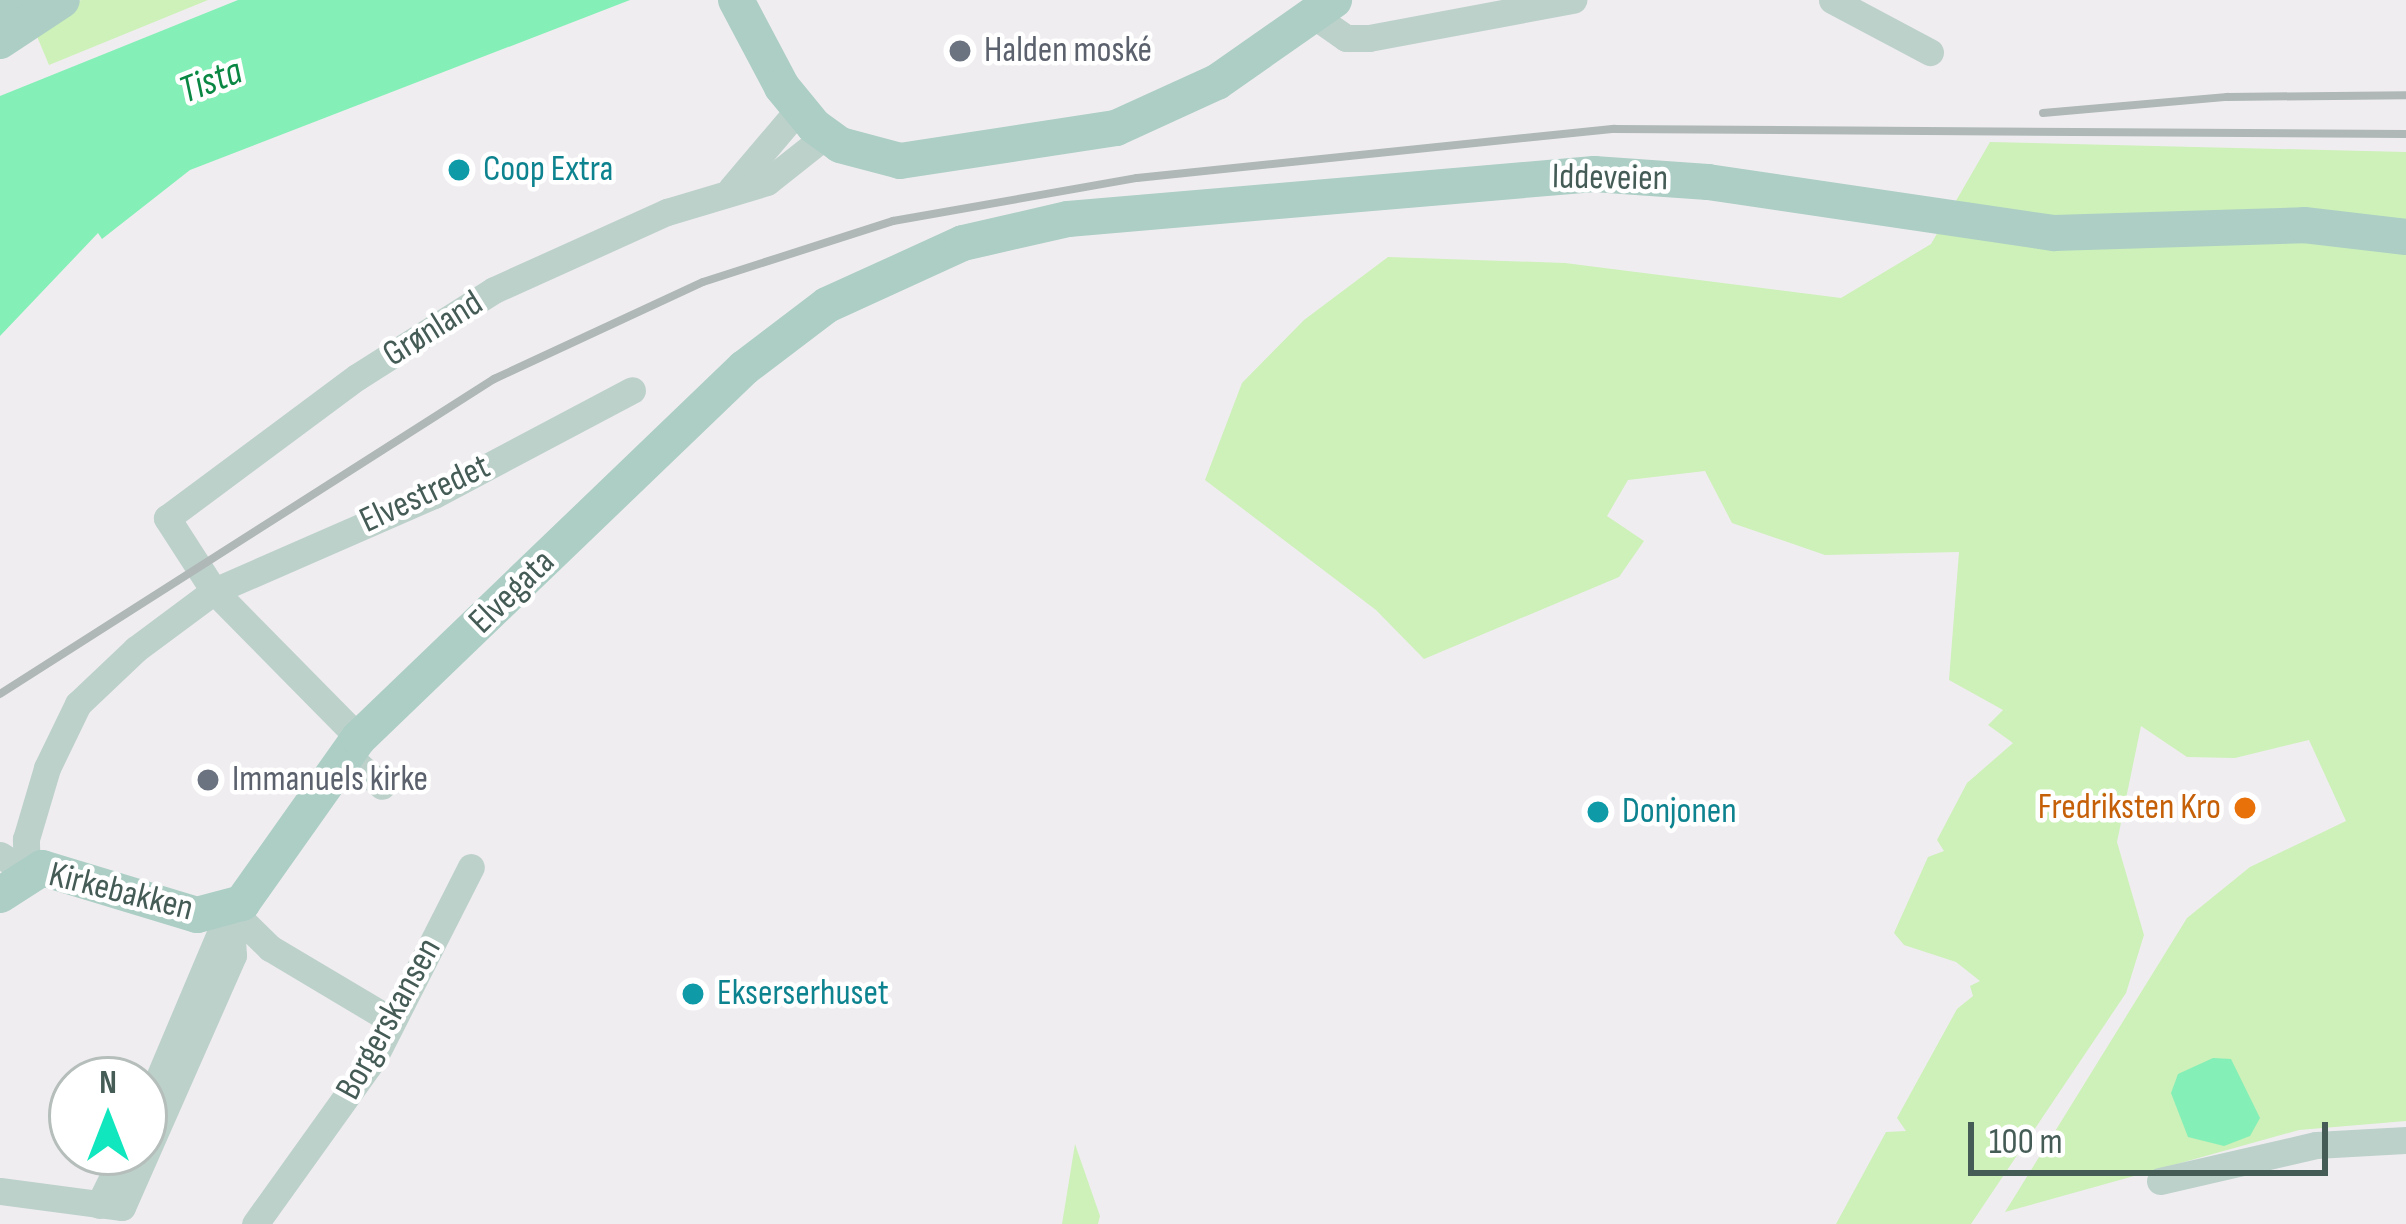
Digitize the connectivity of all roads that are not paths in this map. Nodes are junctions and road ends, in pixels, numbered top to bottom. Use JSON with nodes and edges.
{"nodes":[{"id":1,"x":14,"y":0,"type":"edge"},
{"id":2,"x":62,"y":0,"type":"edge"},
{"id":3,"x":736,"y":0,"type":"edge"},
{"id":4,"x":1573,"y":0,"type":"edge"},
{"id":5,"x":1832,"y":0,"type":"edge"},
{"id":6,"x":1324,"y":8,"type":"edge"},
{"id":7,"x":0,"y":10,"type":"edge"},
{"id":8,"x":0,"y":41,"type":"edge"},
{"id":9,"x":1930,"y":52,"type":"dead end"},
{"id":10,"x":798,"y":110,"type":"junction"},
{"id":11,"x":825,"y":136,"type":"junction"},
{"id":12,"x":728,"y":191,"type":"junction"},
{"id":13,"x":2406,"y":236,"type":"edge"},
{"id":14,"x":827,"y":305,"type":"joint"},
{"id":15,"x":632,"y":390,"type":"dead end"},
{"id":16,"x":214,"y":591,"type":"junction"},
{"id":17,"x":353,"y":746,"type":"junction"},
{"id":18,"x":382,"y":786,"type":"dead end"},
{"id":19,"x":471,"y":866,"type":"dead end"},
{"id":20,"x":9,"y":874,"type":"edge"},
{"id":21,"x":230,"y":909,"type":"junction"},
{"id":22,"x":391,"y":1020,"type":"junction"},
{"id":23,"x":168,"y":1056,"type":"edge"},
{"id":24,"x":2406,"y":1140,"type":"edge"},
{"id":25,"x":122,"y":1176,"type":"edge"},
{"id":26,"x":2160,"y":1181,"type":"dead end"},
{"id":27,"x":0,"y":1191,"type":"edge"},
{"id":28,"x":117,"y":1212,"type":"edge"},
{"id":29,"x":255,"y":1224,"type":"edge"}],
"edges":[{"from":1,"to":7,"type":"main road"},
{"from":2,"to":8,"type":"main road"},
{"from":3,"to":10,"type":"main road"},
{"from":4,"to":6,"type":"street"},
{"from":5,"to":9,"type":"street"},
{"from":6,"to":11,"type":"main road"},
{"from":10,"to":11,"type":"main road"},
{"from":10,"to":12,"type":"street","name":"Grønland"},
{"from":11,"to":12,"type":"street","name":"Grønland"},
{"from":12,"to":16,"type":"street","name":"Grønland"},
{"from":13,"to":14,"type":"main road","name":"Iddeveien"},
{"from":14,"to":17,"type":"main road","name":"Elvegata"},
{"from":15,"to":16,"type":"street","name":"Elvestredet"},
{"from":16,"to":17,"type":"street"},
{"from":16,"to":20,"type":"street","name":"Kirkebakken"},
{"from":17,"to":18,"type":"street"},
{"from":17,"to":21,"type":"main road","name":"Elvegata"},
{"from":19,"to":22,"type":"street","name":"Borgerskansen"},
{"from":20,"to":21,"type":"main road","name":"Kirkebakken"},
{"from":21,"to":22,"type":"street","name":"Kirkebakken"},
{"from":21,"to":23,"type":"street"},
{"from":21,"to":28,"type":"street"},
{"from":22,"to":29,"type":"street","name":"Borgerskansen"},
{"from":24,"to":26,"type":"street"},
{"from":25,"to":28,"type":"street"},
{"from":27,"to":28,"type":"street"}]}
